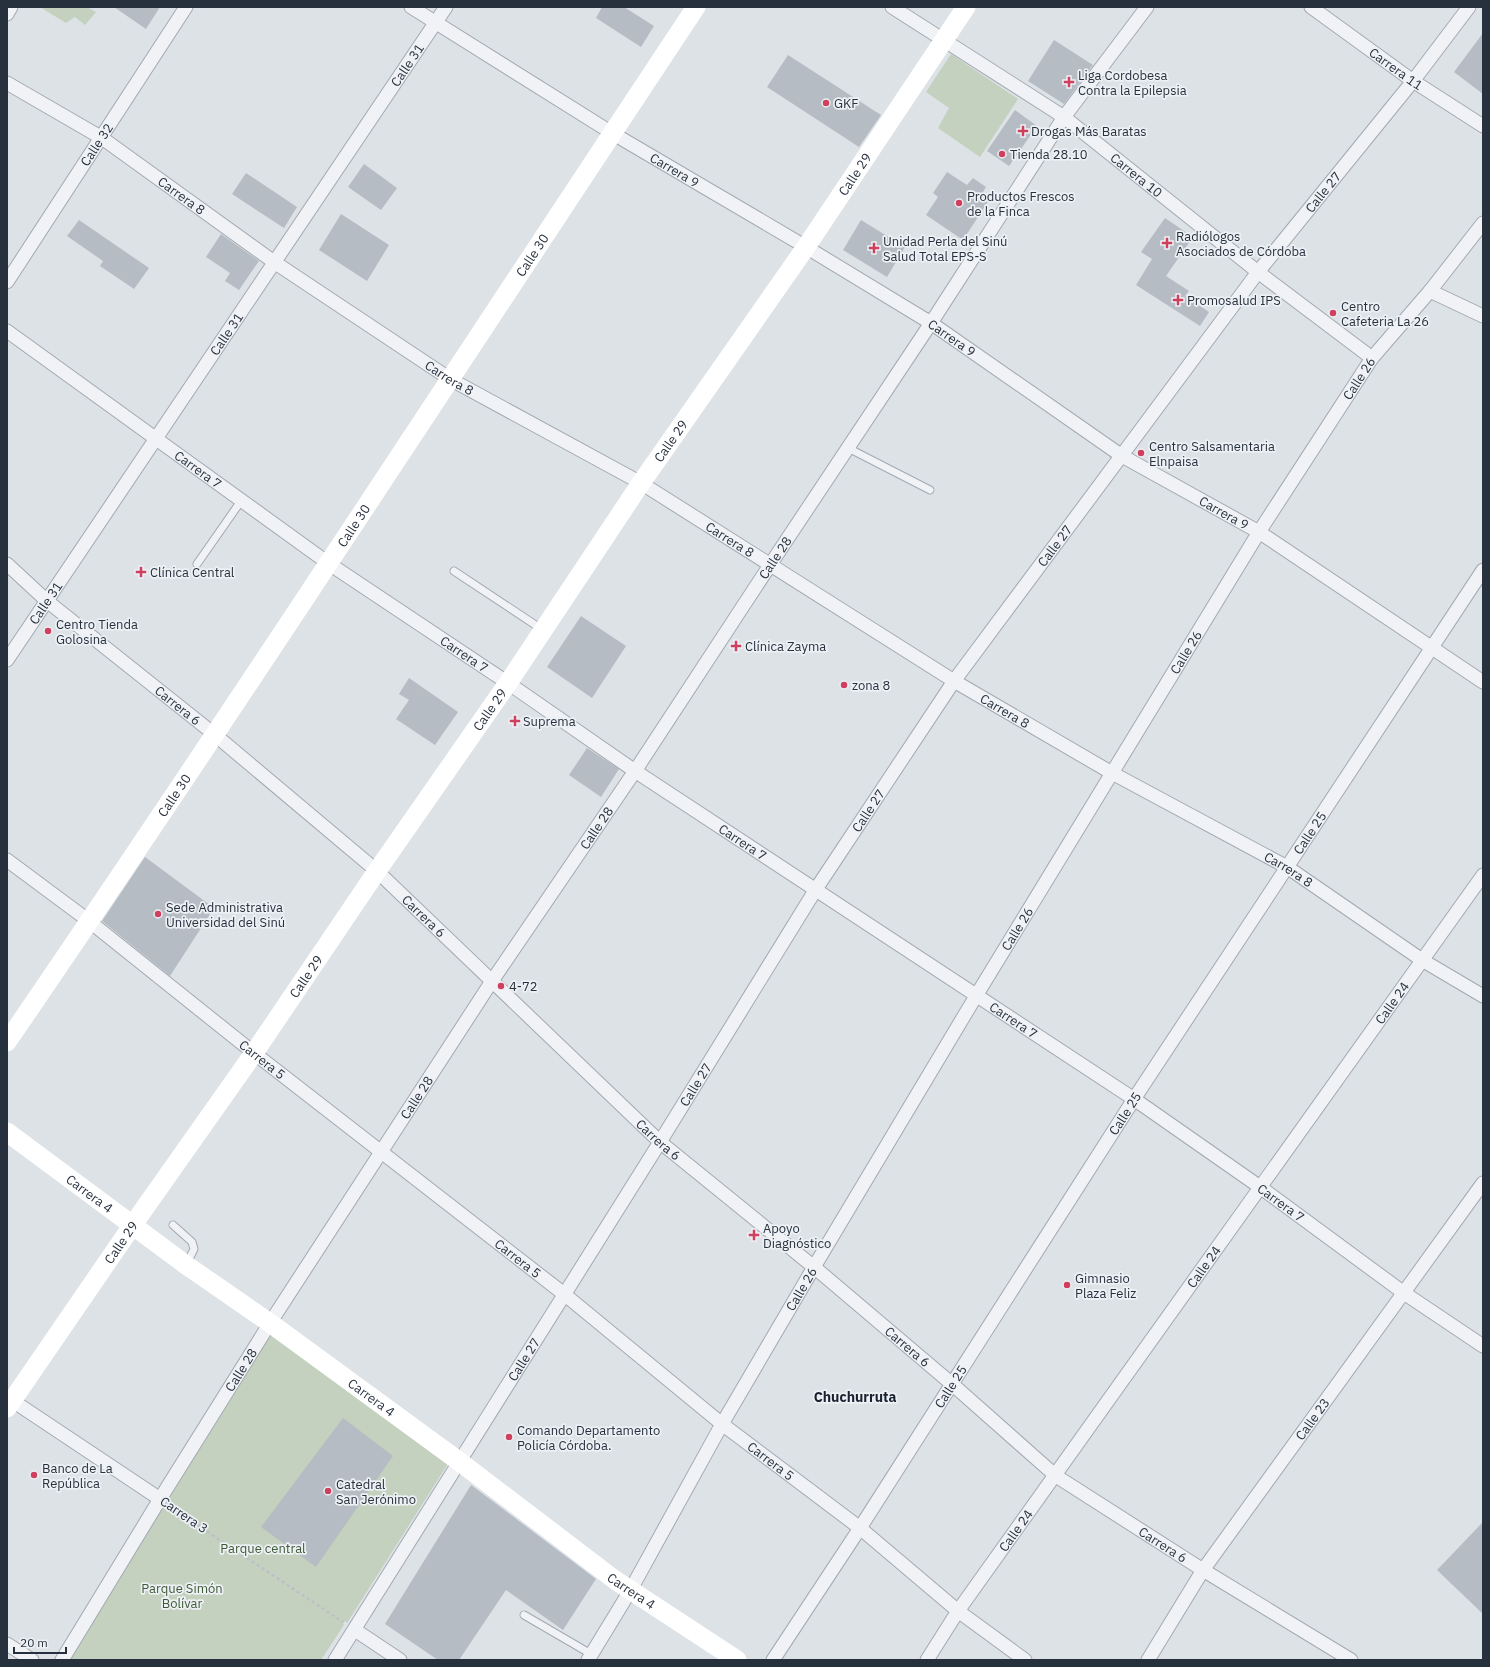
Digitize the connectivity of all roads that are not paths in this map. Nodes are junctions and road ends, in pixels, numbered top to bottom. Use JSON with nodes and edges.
{"nodes":[{"id":1,"x":11,"y":7,"type":"edge"},
{"id":2,"x":186,"y":7,"type":"edge"},
{"id":3,"x":411,"y":7,"type":"edge"},
{"id":4,"x":446,"y":7,"type":"edge"},
{"id":5,"x":696,"y":7,"type":"edge"},
{"id":6,"x":892,"y":7,"type":"edge"},
{"id":7,"x":966,"y":7,"type":"edge"},
{"id":8,"x":1147,"y":7,"type":"edge"},
{"id":9,"x":1311,"y":7,"type":"edge"},
{"id":10,"x":1469,"y":7,"type":"edge"},
{"id":11,"x":7,"y":14,"type":"edge"},
{"id":12,"x":436,"y":22,"type":"junction"},
{"id":13,"x":944,"y":40,"type":"junction"},
{"id":14,"x":1412,"y":81,"type":"junction"},
{"id":15,"x":7,"y":83,"type":"edge"},
{"id":16,"x":1064,"y":117,"type":"junction"},
{"id":17,"x":1483,"y":126,"type":"edge"},
{"id":18,"x":612,"y":133,"type":"junction"},
{"id":19,"x":102,"y":138,"type":"junction"},
{"id":20,"x":1483,"y":223,"type":"edge"},
{"id":21,"x":806,"y":247,"type":"junction"},
{"id":22,"x":274,"y":262,"type":"junction"},
{"id":23,"x":1258,"y":272,"type":"junction"},
{"id":24,"x":7,"y":282,"type":"edge"},
{"id":25,"x":1430,"y":291,"type":"junction"},
{"id":26,"x":1483,"y":316,"type":"edge"},
{"id":27,"x":931,"y":323,"type":"junction"},
{"id":28,"x":7,"y":331,"type":"edge"},
{"id":29,"x":1372,"y":358,"type":"junction"},
{"id":30,"x":450,"y":379,"type":"junction"},
{"id":31,"x":156,"y":439,"type":"junction"},
{"id":32,"x":848,"y":448,"type":"junction"},
{"id":33,"x":1122,"y":456,"type":"junction"},
{"id":34,"x":641,"y":483,"type":"junction"},
{"id":35,"x":930,"y":490,"type":"dead end"},
{"id":36,"x":242,"y":501,"type":"junction"},
{"id":37,"x":1259,"y":532,"type":"junction"},
{"id":38,"x":328,"y":563,"type":"junction"},
{"id":39,"x":7,"y":564,"type":"edge"},
{"id":40,"x":197,"y":564,"type":"dead end"},
{"id":41,"x":770,"y":565,"type":"junction"},
{"id":42,"x":1483,"y":570,"type":"edge"},
{"id":43,"x":454,"y":571,"type":"dead end"},
{"id":44,"x":47,"y":601,"type":"junction"},
{"id":45,"x":543,"y":630,"type":"junction"},
{"id":46,"x":1432,"y":647,"type":"junction"},
{"id":47,"x":7,"y":660,"type":"edge"},
{"id":48,"x":954,"y":681,"type":"junction"},
{"id":49,"x":1483,"y":682,"type":"edge"},
{"id":50,"x":508,"y":683,"type":"junction"},
{"id":51,"x":214,"y":734,"type":"junction"},
{"id":52,"x":635,"y":771,"type":"junction"},
{"id":53,"x":1112,"y":773,"type":"junction"},
{"id":54,"x":7,"y":860,"type":"edge"},
{"id":55,"x":1287,"y":867,"type":"junction"},
{"id":56,"x":377,"y":871,"type":"junction"},
{"id":57,"x":1483,"y":875,"type":"edge"},
{"id":58,"x":816,"y":888,"type":"junction"},
{"id":59,"x":89,"y":921,"type":"junction"},
{"id":60,"x":1422,"y":960,"type":"junction"},
{"id":61,"x":492,"y":981,"type":"junction"},
{"id":62,"x":976,"y":996,"type":"junction"},
{"id":63,"x":1483,"y":996,"type":"edge"},
{"id":64,"x":7,"y":1042,"type":"edge"},
{"id":65,"x":254,"y":1053,"type":"junction"},
{"id":66,"x":1134,"y":1099,"type":"junction"},
{"id":67,"x":7,"y":1132,"type":"edge"},
{"id":68,"x":660,"y":1142,"type":"junction"},
{"id":69,"x":381,"y":1152,"type":"junction"},
{"id":70,"x":1483,"y":1183,"type":"edge"},
{"id":71,"x":1260,"y":1187,"type":"junction"},
{"id":72,"x":173,"y":1225,"type":"dead end"},
{"id":73,"x":132,"y":1226,"type":"junction"},
{"id":74,"x":186,"y":1265,"type":"junction"},
{"id":75,"x":814,"y":1267,"type":"junction"},
{"id":76,"x":1404,"y":1293,"type":"junction"},
{"id":77,"x":564,"y":1294,"type":"junction"},
{"id":78,"x":270,"y":1323,"type":"junction"},
{"id":79,"x":1483,"y":1346,"type":"edge"},
{"id":80,"x":952,"y":1384,"type":"junction"},
{"id":81,"x":9,"y":1402,"type":"edge"},
{"id":82,"x":722,"y":1424,"type":"junction"},
{"id":83,"x":460,"y":1462,"type":"junction"},
{"id":84,"x":1056,"y":1476,"type":"junction"},
{"id":85,"x":160,"y":1499,"type":"junction"},
{"id":86,"x":860,"y":1528,"type":"junction"},
{"id":87,"x":1203,"y":1570,"type":"junction"},
{"id":88,"x":630,"y":1591,"type":"junction"},
{"id":89,"x":958,"y":1611,"type":"junction"},
{"id":90,"x":524,"y":1615,"type":"dead end"},
{"id":91,"x":355,"y":1630,"type":"junction"},
{"id":92,"x":7,"y":1644,"type":"edge"},
{"id":93,"x":590,"y":1657,"type":"edge"},
{"id":94,"x":32,"y":1660,"type":"edge"},
{"id":95,"x":62,"y":1660,"type":"edge"},
{"id":96,"x":334,"y":1660,"type":"edge"},
{"id":97,"x":400,"y":1660,"type":"edge"},
{"id":98,"x":737,"y":1660,"type":"edge"},
{"id":99,"x":773,"y":1660,"type":"edge"},
{"id":100,"x":927,"y":1660,"type":"edge"},
{"id":101,"x":1025,"y":1660,"type":"edge"},
{"id":102,"x":1148,"y":1660,"type":"edge"},
{"id":103,"x":1351,"y":1660,"type":"edge"}],
"edges":[{"from":1,"to":11,"type":"street"},
{"from":2,"to":19,"type":"street","name":"Calle 32"},
{"from":3,"to":12,"type":"street","name":"Carrera 9"},
{"from":4,"to":12,"type":"street","name":"Calle 31"},
{"from":5,"to":18,"type":"street","name":"Calle 30"},
{"from":6,"to":13,"type":"street","name":"Carrera 10"},
{"from":7,"to":13,"type":"street","name":"Calle 29"},
{"from":8,"to":16,"type":"street","name":"Calle 28"},
{"from":9,"to":14,"type":"street","name":"Carrera 11"},
{"from":10,"to":14,"type":"street","name":"Calle 27"},
{"from":12,"to":18,"type":"street","name":"Carrera 9"},
{"from":12,"to":22,"type":"street","name":"Calle 31"},
{"from":13,"to":16,"type":"street","name":"Carrera 10"},
{"from":13,"to":21,"type":"street","name":"Calle 29"},
{"from":14,"to":17,"type":"street","name":"Carrera 11"},
{"from":14,"to":23,"type":"street","name":"Calle 27"},
{"from":15,"to":19,"type":"street","name":"Carrera 8"},
{"from":16,"to":23,"type":"street","name":"Carrera 10"},
{"from":16,"to":27,"type":"street","name":"Calle 28"},
{"from":18,"to":21,"type":"street","name":"Carrera 9"},
{"from":18,"to":30,"type":"street","name":"Calle 30"},
{"from":19,"to":22,"type":"street","name":"Carrera 8"},
{"from":19,"to":24,"type":"street","name":"Calle 32"},
{"from":20,"to":25,"type":"street","name":"Calle 26"},
{"from":21,"to":27,"type":"street","name":"Carrera 9"},
{"from":21,"to":34,"type":"street","name":"Calle 29"},
{"from":22,"to":30,"type":"street","name":"Carrera 8"},
{"from":22,"to":31,"type":"street","name":"Calle 31"},
{"from":23,"to":29,"type":"street","name":"Carrera 10"},
{"from":23,"to":33,"type":"street","name":"Calle 27"},
{"from":25,"to":26,"type":"street"},
{"from":25,"to":29,"type":"street","name":"Calle 26"},
{"from":27,"to":32,"type":"street","name":"Calle 28"},
{"from":27,"to":33,"type":"street","name":"Carrera 9"},
{"from":28,"to":31,"type":"street","name":"Carrera 7"},
{"from":29,"to":37,"type":"street","name":"Calle 26"},
{"from":30,"to":34,"type":"street","name":"Carrera 8"},
{"from":30,"to":38,"type":"street","name":"Calle 30"},
{"from":31,"to":36,"type":"street","name":"Carrera 7"},
{"from":31,"to":44,"type":"street","name":"Calle 31"},
{"from":32,"to":35,"type":"lane"},
{"from":32,"to":41,"type":"street","name":"Calle 28"},
{"from":33,"to":37,"type":"street","name":"Carrera 9"},
{"from":33,"to":48,"type":"street","name":"Calle 27"},
{"from":34,"to":41,"type":"street","name":"Carrera 8"},
{"from":34,"to":45,"type":"street","name":"Calle 29"},
{"from":36,"to":38,"type":"street","name":"Carrera 7"},
{"from":36,"to":40,"type":"lane"},
{"from":37,"to":46,"type":"street","name":"Carrera 9"},
{"from":37,"to":53,"type":"street","name":"Calle 26"},
{"from":38,"to":50,"type":"street","name":"Carrera 7"},
{"from":38,"to":51,"type":"street","name":"Calle 30"},
{"from":39,"to":44,"type":"street","name":"Carrera 6"},
{"from":41,"to":48,"type":"street","name":"Carrera 8"},
{"from":41,"to":52,"type":"street","name":"Calle 28"},
{"from":42,"to":46,"type":"street","name":"Calle 25"},
{"from":43,"to":45,"type":"lane"},
{"from":44,"to":47,"type":"street","name":"Calle 31"},
{"from":44,"to":51,"type":"street","name":"Carrera 6"},
{"from":45,"to":50,"type":"street","name":"Calle 29"},
{"from":46,"to":49,"type":"street","name":"Carrera 9"},
{"from":46,"to":55,"type":"street","name":"Calle 25"},
{"from":48,"to":53,"type":"street","name":"Carrera 8"},
{"from":48,"to":58,"type":"street","name":"Calle 27"},
{"from":50,"to":52,"type":"street","name":"Carrera 7"},
{"from":50,"to":56,"type":"street","name":"Calle 29"},
{"from":51,"to":56,"type":"street","name":"Carrera 6"},
{"from":51,"to":59,"type":"street","name":"Calle 30"},
{"from":52,"to":58,"type":"street","name":"Carrera 7"},
{"from":52,"to":61,"type":"street","name":"Calle 28"},
{"from":53,"to":55,"type":"street","name":"Carrera 8"},
{"from":53,"to":62,"type":"street","name":"Calle 26"},
{"from":54,"to":59,"type":"street","name":"Carrera 5"},
{"from":55,"to":60,"type":"street","name":"Carrera 8"},
{"from":55,"to":66,"type":"street","name":"Calle 25"},
{"from":56,"to":61,"type":"street","name":"Carrera 6"},
{"from":56,"to":65,"type":"street","name":"Calle 29"},
{"from":57,"to":60,"type":"street","name":"Calle 24"},
{"from":58,"to":62,"type":"street","name":"Carrera 7"},
{"from":58,"to":68,"type":"street","name":"Calle 27"},
{"from":59,"to":64,"type":"street","name":"Calle 30"},
{"from":59,"to":65,"type":"street","name":"Carrera 5"},
{"from":60,"to":63,"type":"street","name":"Carrera 8"},
{"from":60,"to":71,"type":"street","name":"Calle 24"},
{"from":61,"to":68,"type":"street","name":"Carrera 6"},
{"from":61,"to":69,"type":"street","name":"Calle 28"},
{"from":62,"to":66,"type":"street","name":"Carrera 7"},
{"from":62,"to":75,"type":"street","name":"Calle 26"},
{"from":65,"to":69,"type":"street","name":"Carrera 5"},
{"from":65,"to":73,"type":"street","name":"Calle 29"},
{"from":66,"to":71,"type":"street","name":"Carrera 7"},
{"from":66,"to":80,"type":"street","name":"Calle 25"},
{"from":67,"to":73,"type":"street","name":"Carrera 4"},
{"from":68,"to":75,"type":"street","name":"Carrera 6"},
{"from":68,"to":77,"type":"street","name":"Calle 27"},
{"from":69,"to":77,"type":"street","name":"Carrera 5"},
{"from":69,"to":78,"type":"street","name":"Calle 28"},
{"from":70,"to":76,"type":"street","name":"Calle 23"},
{"from":71,"to":76,"type":"street","name":"Carrera 7"},
{"from":71,"to":84,"type":"street","name":"Calle 24"},
{"from":72,"to":74,"type":"lane"},
{"from":73,"to":74,"type":"street","name":"Carrera 4"},
{"from":73,"to":81,"type":"street","name":"Calle 29"},
{"from":74,"to":78,"type":"street","name":"Carrera 4"},
{"from":75,"to":80,"type":"street","name":"Carrera 6"},
{"from":75,"to":82,"type":"street","name":"Calle 26"},
{"from":76,"to":79,"type":"street","name":"Carrera 7"},
{"from":76,"to":87,"type":"street","name":"Calle 23"},
{"from":77,"to":82,"type":"street","name":"Carrera 5"},
{"from":77,"to":83,"type":"street","name":"Calle 27"},
{"from":78,"to":83,"type":"street","name":"Carrera 4"},
{"from":78,"to":85,"type":"street","name":"Calle 28"},
{"from":80,"to":84,"type":"street","name":"Carrera 6"},
{"from":80,"to":86,"type":"street","name":"Calle 25"},
{"from":81,"to":85,"type":"street","name":"Carrera 3"},
{"from":82,"to":86,"type":"street","name":"Carrera 5"},
{"from":82,"to":88,"type":"street","name":"Calle 26"},
{"from":83,"to":88,"type":"street","name":"Carrera 4"},
{"from":83,"to":91,"type":"street","name":"Calle 27"},
{"from":84,"to":87,"type":"street","name":"Carrera 6"},
{"from":84,"to":89,"type":"street","name":"Calle 24"},
{"from":85,"to":95,"type":"street","name":"Calle 28"},
{"from":86,"to":89,"type":"street","name":"Carrera 5"},
{"from":86,"to":99,"type":"street","name":"Calle 25"},
{"from":87,"to":102,"type":"street","name":"Calle 23"},
{"from":87,"to":103,"type":"street","name":"Carrera 6"},
{"from":88,"to":93,"type":"street","name":"Calle 26"},
{"from":88,"to":98,"type":"street","name":"Carrera 4"},
{"from":89,"to":100,"type":"street","name":"Calle 24"},
{"from":89,"to":101,"type":"street","name":"Carrera 5"},
{"from":90,"to":93,"type":"lane"},
{"from":91,"to":96,"type":"street","name":"Calle 27"},
{"from":91,"to":97,"type":"street"},
{"from":92,"to":94,"type":"street"}]}
